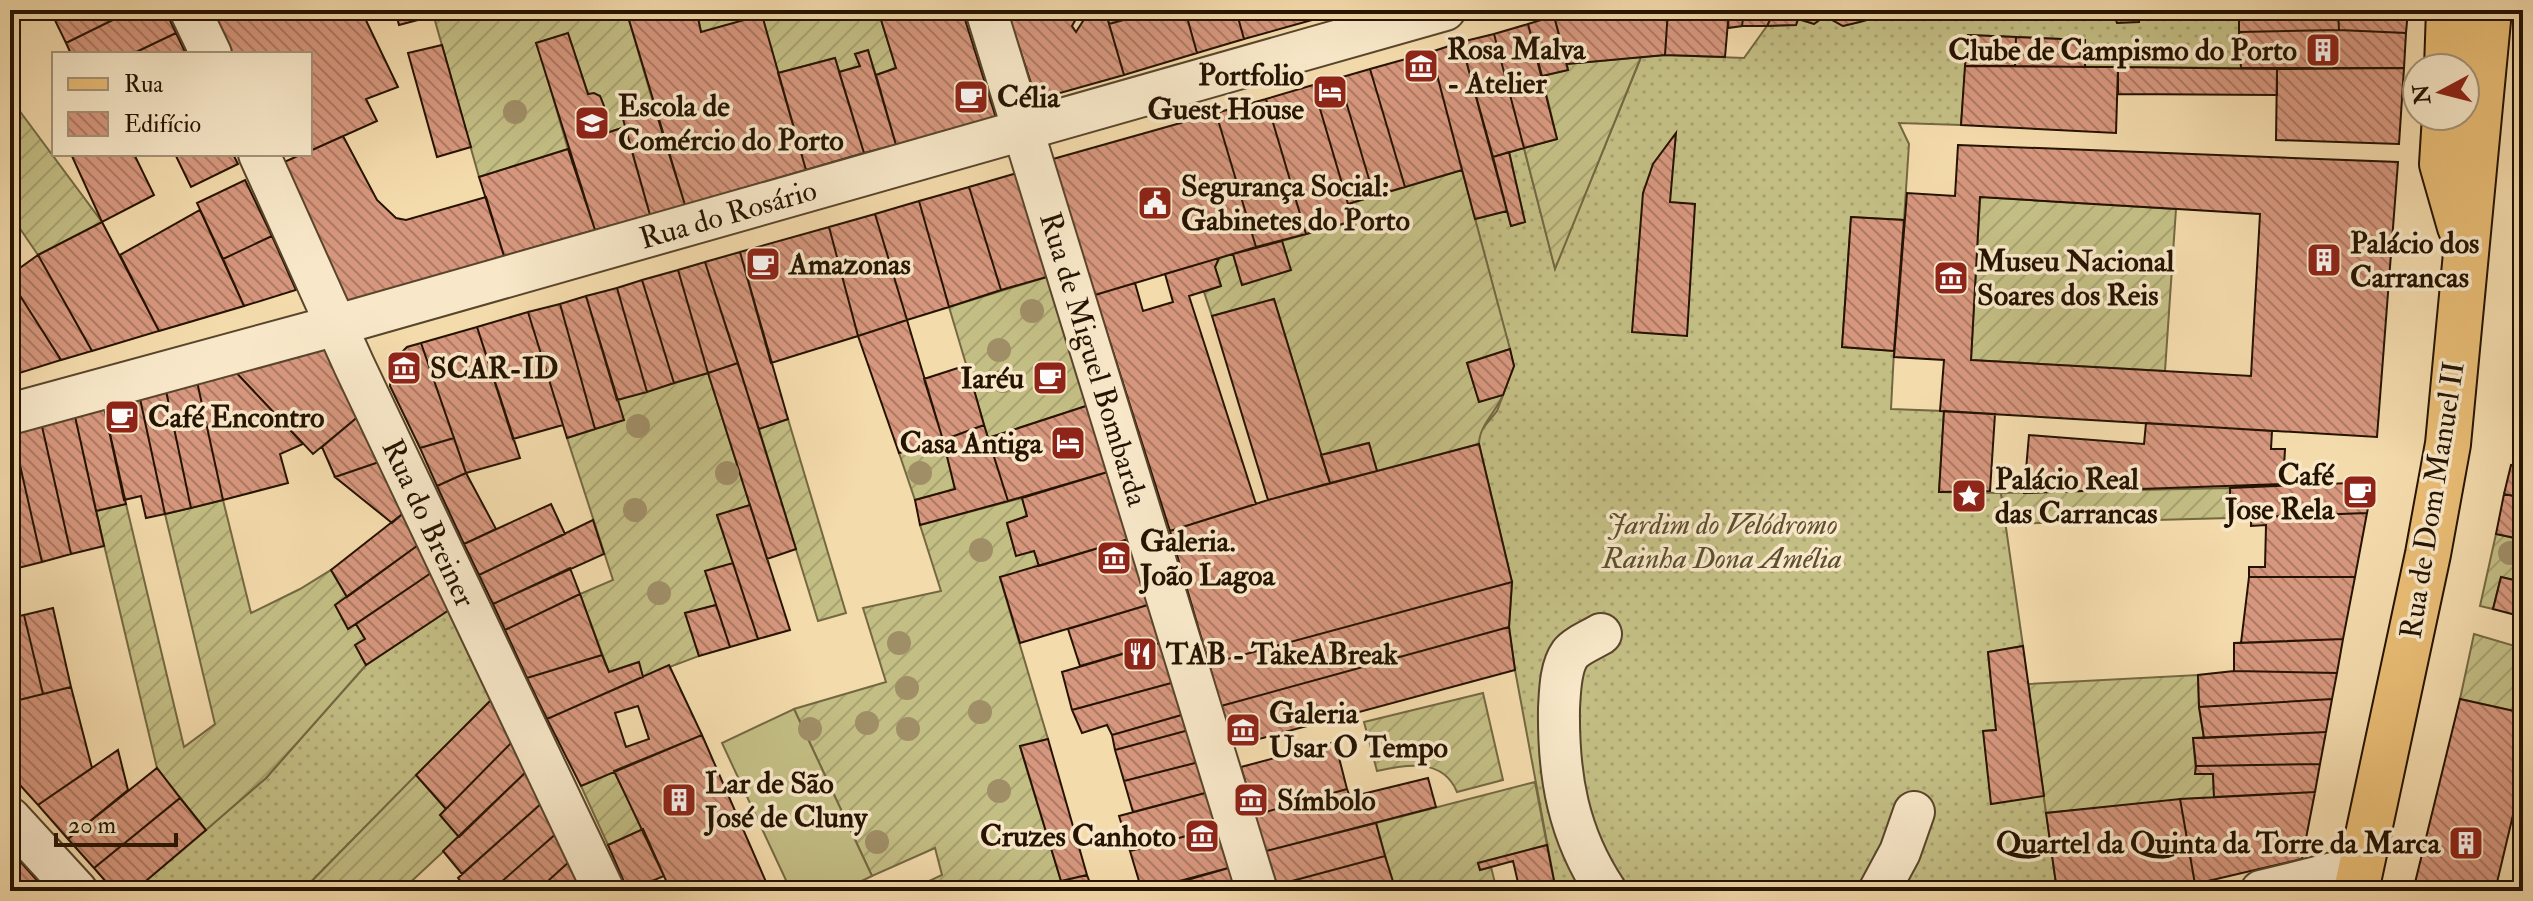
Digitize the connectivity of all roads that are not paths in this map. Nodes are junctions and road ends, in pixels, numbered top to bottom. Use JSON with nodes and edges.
{"nodes":[{"id":1,"x":190,"y":10,"type":"edge"},
{"id":2,"x":986,"y":10,"type":"edge"},
{"id":3,"x":1445,"y":10,"type":"edge"},
{"id":4,"x":2449,"y":10,"type":"edge"},
{"id":5,"x":2489,"y":10,"type":"edge"},
{"id":6,"x":210,"y":52,"type":"edge"},
{"id":7,"x":2448,"y":52,"type":"edge"},
{"id":8,"x":1023,"y":129,"type":"junction"},
{"id":9,"x":2444,"y":132,"type":"edge"},
{"id":10,"x":260,"y":156,"type":"edge"},
{"id":11,"x":2467,"y":250,"type":"junction"},
{"id":12,"x":337,"y":325,"type":"junction"},
{"id":13,"x":10,"y":414,"type":"edge"},
{"id":14,"x":1601,"y":634,"type":"dead end"},
{"id":15,"x":1914,"y":812,"type":"dead end"},
{"id":16,"x":10,"y":818,"type":"edge"},
{"id":17,"x":2358,"y":878,"type":"edge"},
{"id":18,"x":77,"y":891,"type":"edge"},
{"id":19,"x":604,"y":891,"type":"edge"},
{"id":20,"x":1257,"y":891,"type":"edge"},
{"id":21,"x":1606,"y":891,"type":"edge"},
{"id":22,"x":1879,"y":891,"type":"edge"},
{"id":23,"x":2261,"y":891,"type":"edge"}],
"edges":[{"from":1,"to":6,"type":"street"},
{"from":2,"to":8,"type":"street","name":"Rua de Miguel Bombarda"},
{"from":3,"to":8,"type":"street","name":"Rua do Rosário"},
{"from":4,"to":7,"type":"main road"},
{"from":5,"to":11,"type":"main road","name":"Rua de Dom Manuel II"},
{"from":8,"to":12,"type":"street","name":"Rua do Rosário"},
{"from":8,"to":20,"type":"street","name":"Rua de Miguel Bombarda"},
{"from":9,"to":11,"type":"main road"},
{"from":10,"to":12,"type":"street","name":"Rua do Breiner"},
{"from":11,"to":17,"type":"main road","name":"Rua de Dom Manuel II"},
{"from":12,"to":13,"type":"street","name":"Rua do Rosário"},
{"from":12,"to":19,"type":"street","name":"Rua do Breiner"},
{"from":14,"to":21,"type":"street"},
{"from":15,"to":22,"type":"street"},
{"from":16,"to":18,"type":"street"},
{"from":17,"to":23,"type":"street"}]}
